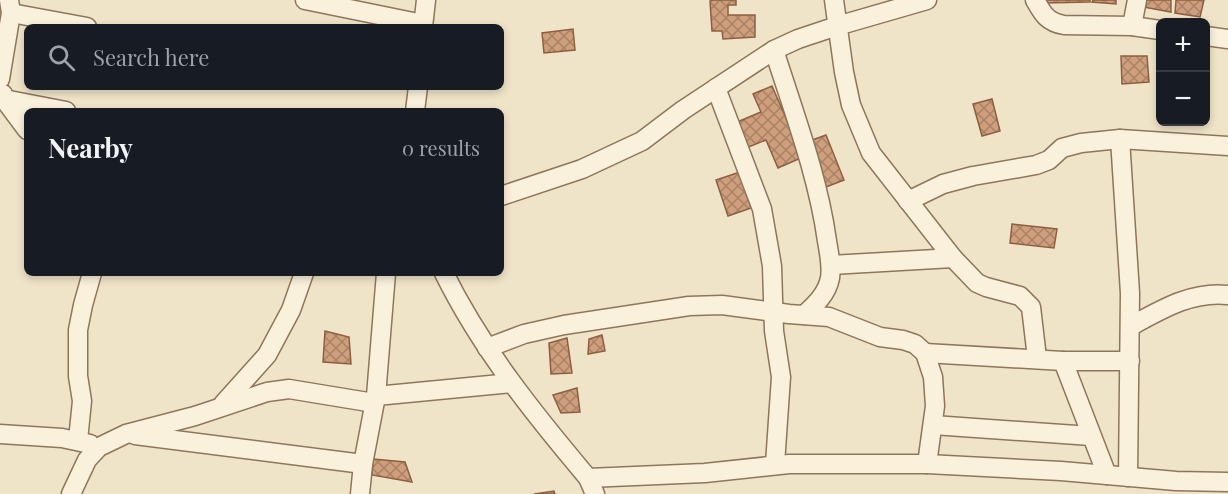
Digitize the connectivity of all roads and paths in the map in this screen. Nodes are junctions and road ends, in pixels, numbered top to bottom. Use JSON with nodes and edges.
{"nodes":[{"id":1,"x":305,"y":0,"type":"edge"},
{"id":2,"x":426,"y":0,"type":"edge"},
{"id":3,"x":834,"y":0,"type":"edge"},
{"id":4,"x":927,"y":0,"type":"edge"},
{"id":5,"x":1035,"y":0,"type":"edge"},
{"id":6,"x":1137,"y":0,"type":"edge"},
{"id":7,"x":10,"y":7,"type":"edge"},
{"id":8,"x":75,"y":24,"type":"edge"},
{"id":9,"x":418,"y":24,"type":"edge"},
{"id":10,"x":423,"y":24,"type":"edge"},
{"id":11,"x":837,"y":26,"type":"junction"},
{"id":12,"x":1132,"y":26,"type":"junction"},
{"id":13,"x":1156,"y":29,"type":"edge"},
{"id":14,"x":1210,"y":37,"type":"edge"},
{"id":15,"x":1228,"y":39,"type":"edge"},
{"id":16,"x":774,"y":50,"type":"junction"},
{"id":17,"x":1,"y":87,"type":"edge"},
{"id":18,"x":716,"y":88,"type":"junction"},
{"id":19,"x":415,"y":90,"type":"edge"},
{"id":20,"x":58,"y":108,"type":"edge"},
{"id":21,"x":415,"y":108,"type":"edge"},
{"id":22,"x":24,"y":125,"type":"edge"},
{"id":23,"x":1120,"y":139,"type":"junction"},
{"id":24,"x":1228,"y":146,"type":"edge"},
{"id":25,"x":504,"y":195,"type":"edge"},
{"id":26,"x":908,"y":201,"type":"junction"},
{"id":27,"x":953,"y":258,"type":"junction"},
{"id":28,"x":831,"y":266,"type":"junction"},
{"id":29,"x":91,"y":276,"type":"edge"},
{"id":30,"x":303,"y":276,"type":"edge"},
{"id":31,"x":386,"y":276,"type":"edge"},
{"id":32,"x":446,"y":276,"type":"edge"},
{"id":33,"x":1228,"y":295,"type":"edge"},
{"id":34,"x":773,"y":312,"type":"junction"},
{"id":35,"x":804,"y":315,"type":"junction"},
{"id":36,"x":1131,"y":326,"type":"junction"},
{"id":37,"x":487,"y":348,"type":"junction"},
{"id":38,"x":925,"y":353,"type":"junction"},
{"id":39,"x":1037,"y":358,"type":"junction"},
{"id":40,"x":1063,"y":361,"type":"junction"},
{"id":41,"x":1130,"y":361,"type":"junction"},
{"id":42,"x":511,"y":383,"type":"junction"},
{"id":43,"x":375,"y":399,"type":"junction"},
{"id":44,"x":220,"y":407,"type":"junction"},
{"id":45,"x":933,"y":425,"type":"junction"},
{"id":46,"x":0,"y":434,"type":"edge"},
{"id":47,"x":126,"y":434,"type":"junction"},
{"id":48,"x":1091,"y":436,"type":"junction"},
{"id":49,"x":78,"y":440,"type":"junction"},
{"id":50,"x":99,"y":447,"type":"junction"},
{"id":51,"x":363,"y":464,"type":"junction"},
{"id":52,"x":775,"y":464,"type":"junction"},
{"id":53,"x":927,"y":464,"type":"junction"},
{"id":54,"x":1107,"y":475,"type":"junction"},
{"id":55,"x":1128,"y":477,"type":"junction"},
{"id":56,"x":1228,"y":482,"type":"edge"},
{"id":57,"x":591,"y":486,"type":"edge"},
{"id":58,"x":71,"y":494,"type":"edge"},
{"id":59,"x":360,"y":494,"type":"edge"}],
"edges":[{"from":1,"to":9,"type":"street"},
{"from":2,"to":10,"type":"street"},
{"from":3,"to":11,"type":"street"},
{"from":4,"to":11,"type":"street"},
{"from":5,"to":12,"type":"street"},
{"from":6,"to":12,"type":"street"},
{"from":7,"to":8,"type":"street"},
{"from":7,"to":17,"type":"street"},
{"from":11,"to":16,"type":"street"},
{"from":11,"to":26,"type":"street"},
{"from":12,"to":13,"type":"street"},
{"from":14,"to":15,"type":"street"},
{"from":16,"to":18,"type":"street"},
{"from":16,"to":28,"type":"street"},
{"from":17,"to":20,"type":"street"},
{"from":17,"to":22,"type":"street"},
{"from":18,"to":25,"type":"street"},
{"from":18,"to":34,"type":"street"},
{"from":19,"to":21,"type":"street"},
{"from":23,"to":24,"type":"street"},
{"from":23,"to":26,"type":"street"},
{"from":23,"to":36,"type":"street"},
{"from":26,"to":27,"type":"street"},
{"from":27,"to":28,"type":"street"},
{"from":27,"to":39,"type":"street"},
{"from":28,"to":35,"type":"street"},
{"from":29,"to":49,"type":"street"},
{"from":30,"to":44,"type":"street"},
{"from":31,"to":43,"type":"street"},
{"from":32,"to":37,"type":"street"},
{"from":33,"to":36,"type":"street"},
{"from":34,"to":35,"type":"street"},
{"from":34,"to":37,"type":"street"},
{"from":34,"to":52,"type":"street"},
{"from":35,"to":38,"type":"street"},
{"from":36,"to":41,"type":"street"},
{"from":37,"to":42,"type":"street"},
{"from":38,"to":39,"type":"street"},
{"from":38,"to":45,"type":"street"},
{"from":39,"to":40,"type":"street"},
{"from":40,"to":41,"type":"street"},
{"from":40,"to":48,"type":"street"},
{"from":41,"to":55,"type":"street"},
{"from":42,"to":43,"type":"street"},
{"from":42,"to":57,"type":"street"},
{"from":43,"to":44,"type":"street"},
{"from":43,"to":51,"type":"street"},
{"from":44,"to":47,"type":"street"},
{"from":45,"to":48,"type":"street"},
{"from":45,"to":53,"type":"street"},
{"from":46,"to":49,"type":"street"},
{"from":47,"to":50,"type":"street"},
{"from":47,"to":51,"type":"street"},
{"from":48,"to":54,"type":"street"},
{"from":49,"to":50,"type":"street"},
{"from":50,"to":58,"type":"street"},
{"from":51,"to":59,"type":"street"},
{"from":52,"to":53,"type":"street"},
{"from":52,"to":57,"type":"street"},
{"from":53,"to":54,"type":"street"},
{"from":54,"to":55,"type":"street"},
{"from":55,"to":56,"type":"street"}]}
